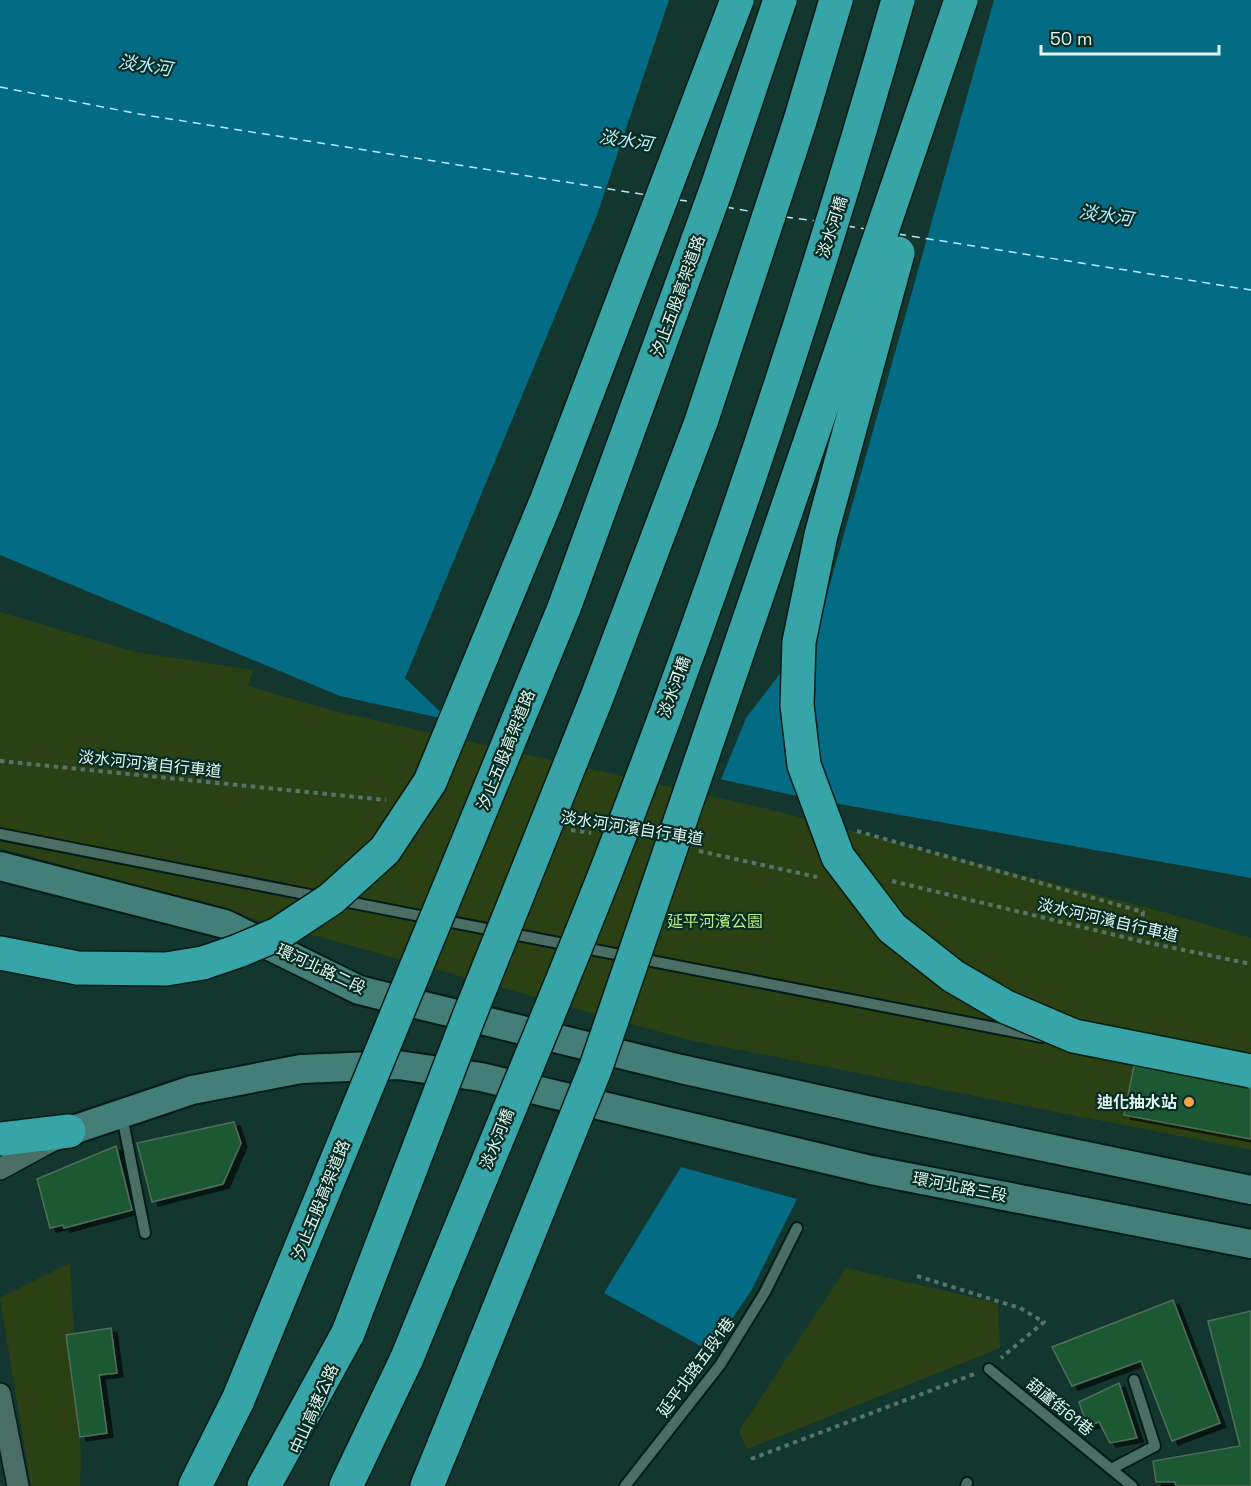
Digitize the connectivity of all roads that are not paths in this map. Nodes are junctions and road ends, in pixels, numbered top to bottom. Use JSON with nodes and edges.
{"nodes":[{"id":1,"x":737,"y":0,"type":"edge"},
{"id":2,"x":780,"y":0,"type":"edge"},
{"id":3,"x":836,"y":0,"type":"edge"},
{"id":4,"x":898,"y":0,"type":"edge"},
{"id":5,"x":961,"y":0,"type":"edge"},
{"id":6,"x":967,"y":0,"type":"edge"},
{"id":7,"x":0,"y":834,"type":"edge"},
{"id":8,"x":0,"y":866,"type":"edge"},
{"id":9,"x":0,"y":882,"type":"edge"},
{"id":10,"x":165,"y":909,"type":"junction"},
{"id":11,"x":0,"y":953,"type":"edge"},
{"id":12,"x":1251,"y":1071,"type":"edge"},
{"id":13,"x":1251,"y":1078,"type":"edge"},
{"id":14,"x":122,"y":1114,"type":"junction"},
{"id":15,"x":69,"y":1131,"type":"junction"},
{"id":16,"x":0,"y":1139,"type":"edge"},
{"id":17,"x":0,"y":1153,"type":"edge"},
{"id":18,"x":0,"y":1169,"type":"edge"},
{"id":19,"x":1251,"y":1190,"type":"edge"},
{"id":20,"x":797,"y":1228,"type":"dead end"},
{"id":21,"x":145,"y":1233,"type":"dead end"},
{"id":22,"x":1251,"y":1244,"type":"edge"},
{"id":23,"x":348,"y":1332,"type":"junction"},
{"id":24,"x":407,"y":1358,"type":"junction"},
{"id":25,"x":989,"y":1369,"type":"road end"},
{"id":26,"x":1134,"y":1380,"type":"dead end"},
{"id":27,"x":0,"y":1394,"type":"edge"},
{"id":28,"x":1113,"y":1468,"type":"junction"},
{"id":29,"x":18,"y":1486,"type":"edge"},
{"id":30,"x":195,"y":1486,"type":"edge"},
{"id":31,"x":264,"y":1486,"type":"edge"},
{"id":32,"x":279,"y":1486,"type":"edge"},
{"id":33,"x":346,"y":1486,"type":"edge"},
{"id":34,"x":362,"y":1486,"type":"edge"},
{"id":35,"x":427,"y":1486,"type":"edge"},
{"id":36,"x":625,"y":1486,"type":"edge"},
{"id":37,"x":1132,"y":1486,"type":"edge"}],
"edges":[{"from":1,"to":11,"type":"highway","bridge":true},
{"from":2,"to":30,"type":"highway","name":"汐止五股高架道路","bridge":true},
{"from":3,"to":23,"type":"highway","bridge":true},
{"from":4,"to":24,"type":"highway","name":"淡水河橋","bridge":true},
{"from":5,"to":35,"type":"highway","bridge":true},
{"from":6,"to":12,"type":"highway","bridge":true},
{"from":7,"to":13,"type":"lane"},
{"from":8,"to":10,"type":"main road","name":"環河北路二段"},
{"from":9,"to":10,"type":"main road"},
{"from":10,"to":19,"type":"main road","name":"環河北路二段"},
{"from":14,"to":15,"type":"main road"},
{"from":14,"to":21,"type":"lane"},
{"from":14,"to":22,"type":"main road","name":"環河北路三段"},
{"from":15,"to":16,"type":"highway"},
{"from":15,"to":17,"type":"main road"},
{"from":15,"to":18,"type":"street"},
{"from":20,"to":36,"type":"lane","name":"延平北路五段1巷"},
{"from":23,"to":31,"type":"highway"},
{"from":23,"to":32,"type":"highway","name":"中山高速公路"},
{"from":24,"to":33,"type":"highway"},
{"from":24,"to":34,"type":"highway"},
{"from":25,"to":28,"type":"lane","name":"葫蘆街61巷"},
{"from":26,"to":28,"type":"lane"},
{"from":27,"to":29,"type":"street"},
{"from":28,"to":37,"type":"lane","name":"葫蘆街61巷"}]}
